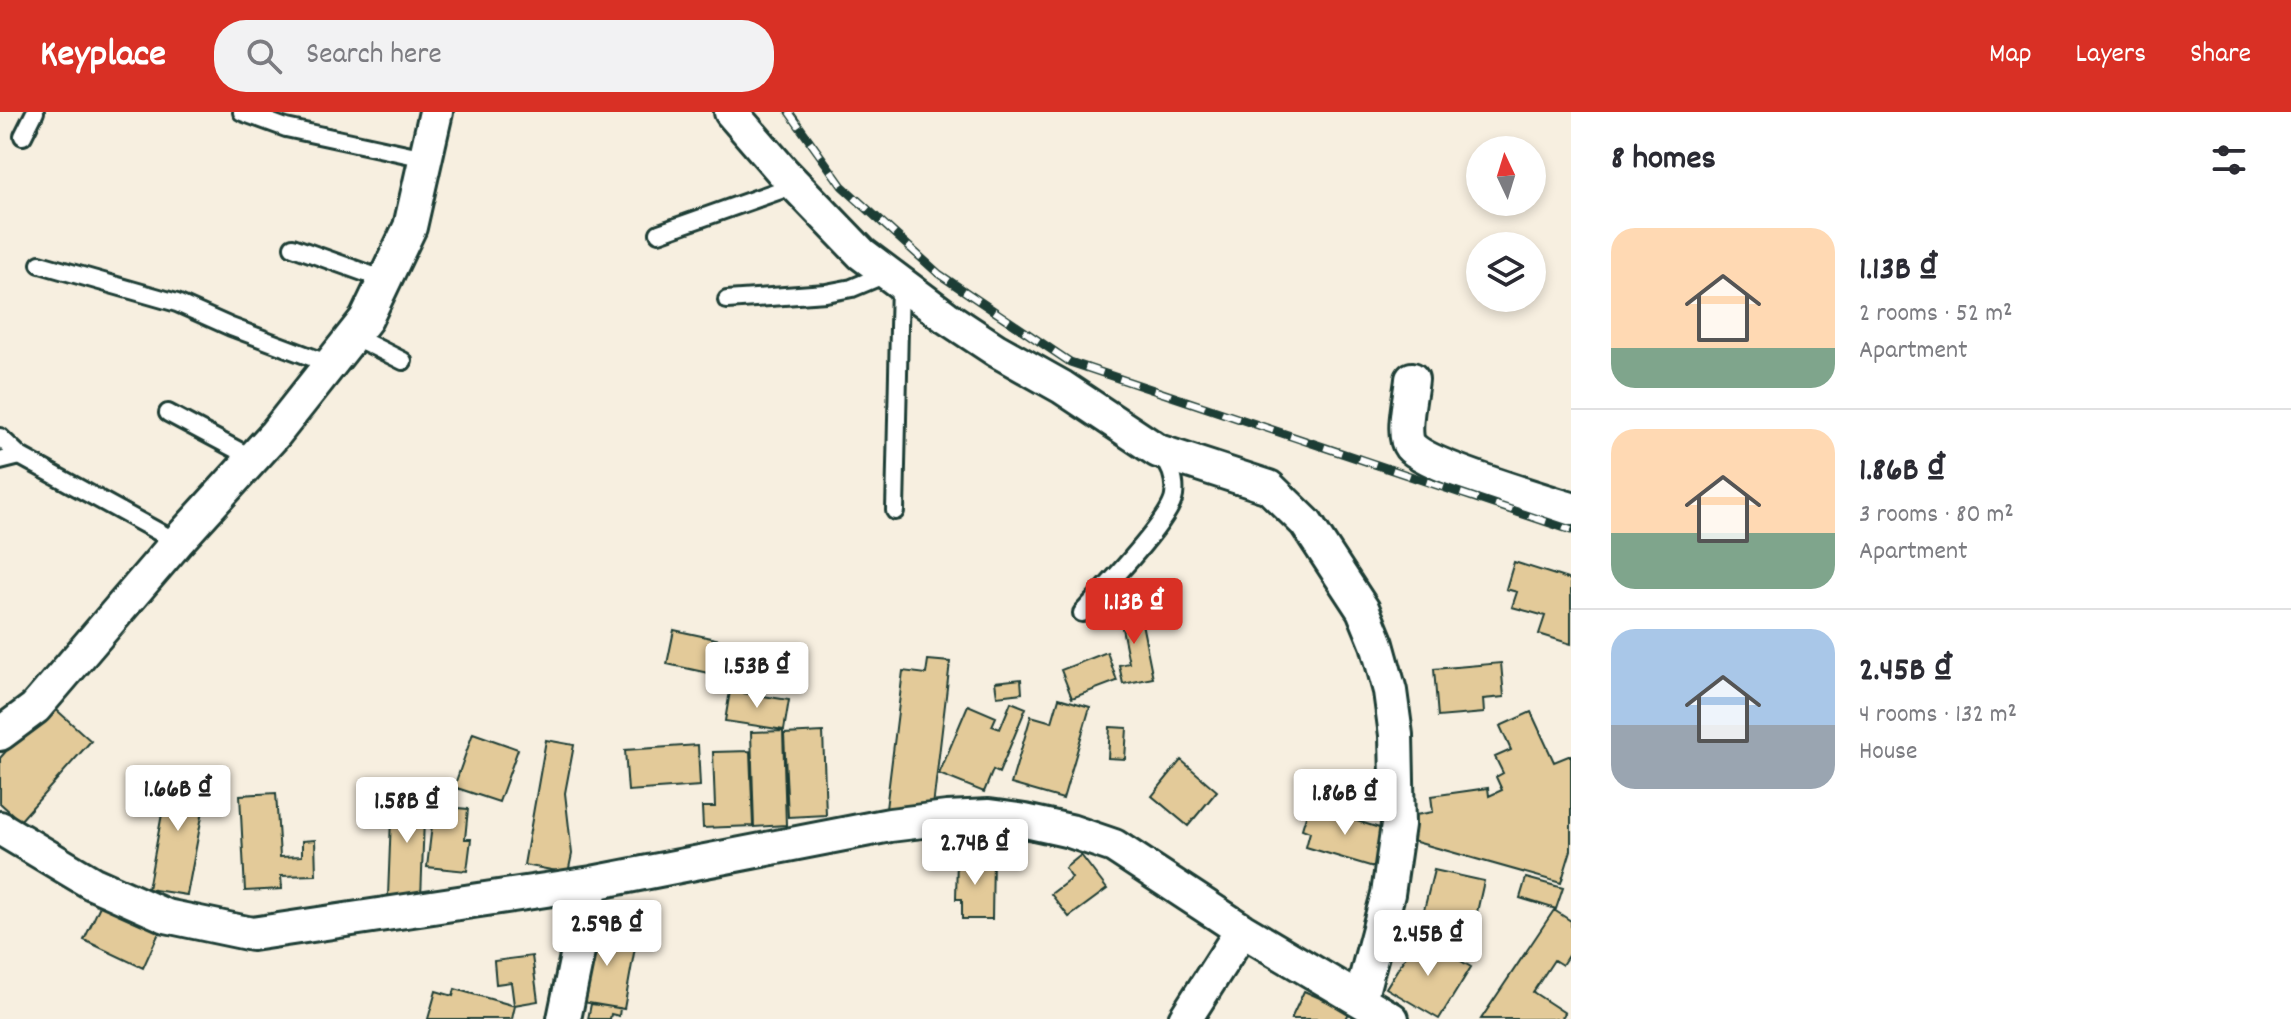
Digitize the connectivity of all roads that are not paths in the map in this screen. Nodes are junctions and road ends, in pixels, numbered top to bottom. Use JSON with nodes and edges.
{"nodes":[{"id":1,"x":35,"y":112,"type":"edge"},
{"id":2,"x":242,"y":112,"type":"edge"},
{"id":3,"x":436,"y":112,"type":"edge"},
{"id":4,"x":731,"y":112,"type":"edge"},
{"id":5,"x":23,"y":136,"type":"dead end"},
{"id":6,"x":425,"y":158,"type":"junction"},
{"id":7,"x":795,"y":185,"type":"junction"},
{"id":8,"x":659,"y":233,"type":"dead end"},
{"id":9,"x":293,"y":247,"type":"dead end"},
{"id":10,"x":40,"y":264,"type":"dead end"},
{"id":11,"x":894,"y":278,"type":"junction"},
{"id":12,"x":385,"y":280,"type":"junction"},
{"id":13,"x":727,"y":300,"type":"dead end"},
{"id":14,"x":353,"y":336,"type":"junction"},
{"id":15,"x":403,"y":361,"type":"dead end"},
{"id":16,"x":332,"y":365,"type":"junction"},
{"id":17,"x":1412,"y":379,"type":"dead end"},
{"id":18,"x":168,"y":413,"type":"dead end"},
{"id":19,"x":0,"y":437,"type":"edge"},
{"id":20,"x":1158,"y":451,"type":"junction"},
{"id":21,"x":20,"y":456,"type":"junction"},
{"id":22,"x":254,"y":459,"type":"junction"},
{"id":23,"x":0,"y":461,"type":"edge"},
{"id":24,"x":1571,"y":509,"type":"edge"},
{"id":25,"x":895,"y":511,"type":"dead end"},
{"id":26,"x":177,"y":542,"type":"junction"},
{"id":27,"x":1082,"y":613,"type":"dead end"},
{"id":28,"x":0,"y":734,"type":"edge"},
{"id":29,"x":0,"y":828,"type":"edge"},
{"id":30,"x":592,"y":883,"type":"junction"},
{"id":31,"x":1242,"y":930,"type":"junction"},
{"id":32,"x":1360,"y":1000,"type":"junction"},
{"id":33,"x":564,"y":1019,"type":"edge"},
{"id":34,"x":1185,"y":1019,"type":"edge"},
{"id":35,"x":1392,"y":1019,"type":"edge"}],
"edges":[{"from":1,"to":5,"type":"lane"},
{"from":2,"to":6,"type":"lane"},
{"from":3,"to":6,"type":"street"},
{"from":4,"to":7,"type":"street"},
{"from":6,"to":12,"type":"street"},
{"from":7,"to":8,"type":"lane"},
{"from":7,"to":11,"type":"street"},
{"from":9,"to":12,"type":"lane"},
{"from":10,"to":16,"type":"lane"},
{"from":11,"to":13,"type":"lane"},
{"from":11,"to":20,"type":"street"},
{"from":11,"to":25,"type":"lane"},
{"from":12,"to":14,"type":"street"},
{"from":14,"to":15,"type":"lane"},
{"from":14,"to":16,"type":"street"},
{"from":16,"to":22,"type":"street"},
{"from":17,"to":24,"type":"street"},
{"from":18,"to":22,"type":"lane"},
{"from":19,"to":21,"type":"lane"},
{"from":20,"to":27,"type":"lane"},
{"from":20,"to":32,"type":"street"},
{"from":21,"to":23,"type":"lane"},
{"from":21,"to":26,"type":"lane"},
{"from":22,"to":26,"type":"street"},
{"from":26,"to":28,"type":"street"},
{"from":29,"to":30,"type":"street"},
{"from":30,"to":31,"type":"street"},
{"from":30,"to":33,"type":"street"},
{"from":31,"to":32,"type":"street"},
{"from":31,"to":34,"type":"street"},
{"from":32,"to":35,"type":"street"}]}
